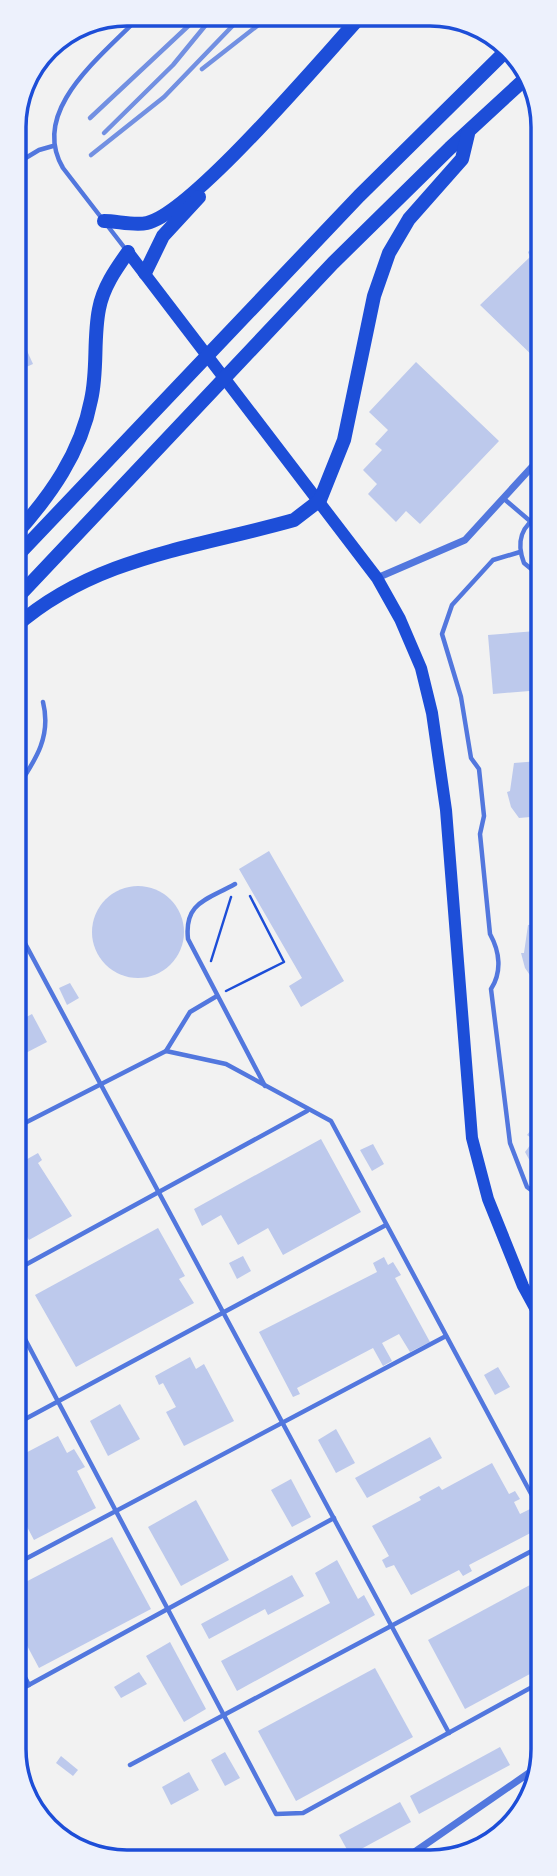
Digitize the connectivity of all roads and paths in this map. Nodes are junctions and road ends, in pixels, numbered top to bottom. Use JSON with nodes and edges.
{"nodes":[{"id":1,"x":131,"y":26,"type":"edge"},
{"id":2,"x":352,"y":26,"type":"edge"},
{"id":3,"x":501,"y":56,"type":"edge"},
{"id":4,"x":520,"y":84,"type":"edge"},
{"id":5,"x":468,"y":134,"type":"junction"},
{"id":6,"x":53,"y":146,"type":"junction"},
{"id":7,"x":26,"y":157,"type":"edge"},
{"id":8,"x":213,"y":176,"type":"junction"},
{"id":9,"x":104,"y":220,"type":"junction"},
{"id":10,"x":128,"y":251,"type":"junction"},
{"id":11,"x":145,"y":273,"type":"junction"},
{"id":12,"x":531,"y":468,"type":"edge"},
{"id":13,"x":503,"y":498,"type":"junction"},
{"id":14,"x":320,"y":500,"type":"junction"},
{"id":15,"x":530,"y":521,"type":"joint"},
{"id":16,"x":26,"y":522,"type":"edge"},
{"id":17,"x":26,"y":546,"type":"edge"},
{"id":18,"x":520,"y":552,"type":"junction"},
{"id":19,"x":531,"y":571,"type":"edge"},
{"id":20,"x":377,"y":578,"type":"junction"},
{"id":21,"x":26,"y":588,"type":"edge"},
{"id":22,"x":26,"y":617,"type":"edge"},
{"id":23,"x":43,"y":702,"type":"dead end"},
{"id":24,"x":26,"y":774,"type":"edge"},
{"id":25,"x":235,"y":884,"type":"joint"},
{"id":26,"x":250,"y":895,"type":"dead end"},
{"id":27,"x":26,"y":945,"type":"edge"},
{"id":28,"x":207,"y":976,"type":"junction"},
{"id":29,"x":217,"y":996,"type":"junction"},
{"id":30,"x":166,"y":1051,"type":"junction"},
{"id":31,"x":101,"y":1084,"type":"junction"},
{"id":32,"x":265,"y":1087,"type":"junction"},
{"id":33,"x":307,"y":1111,"type":"junction"},
{"id":34,"x":26,"y":1122,"type":"edge"},
{"id":35,"x":531,"y":1190,"type":"edge"},
{"id":36,"x":159,"y":1192,"type":"junction"},
{"id":37,"x":386,"y":1225,"type":"junction"},
{"id":38,"x":26,"y":1265,"type":"edge"},
{"id":39,"x":531,"y":1301,"type":"edge"},
{"id":40,"x":224,"y":1312,"type":"junction"},
{"id":41,"x":446,"y":1336,"type":"junction"},
{"id":42,"x":26,"y":1341,"type":"edge"},
{"id":43,"x":58,"y":1402,"type":"junction"},
{"id":44,"x":26,"y":1419,"type":"edge"},
{"id":45,"x":284,"y":1423,"type":"junction"},
{"id":46,"x":531,"y":1495,"type":"edge"},
{"id":47,"x":114,"y":1510,"type":"junction"},
{"id":48,"x":334,"y":1518,"type":"junction"},
{"id":49,"x":531,"y":1551,"type":"edge"},
{"id":50,"x":26,"y":1558,"type":"edge"},
{"id":51,"x":168,"y":1609,"type":"junction"},
{"id":52,"x":392,"y":1625,"type":"junction"},
{"id":53,"x":26,"y":1679,"type":"edge"},
{"id":54,"x":29,"y":1685,"type":"junction"},
{"id":55,"x":26,"y":1687,"type":"edge"},
{"id":56,"x":531,"y":1688,"type":"edge"},
{"id":57,"x":224,"y":1715,"type":"junction"},
{"id":58,"x":449,"y":1732,"type":"junction"},
{"id":59,"x":130,"y":1765,"type":"dead end"},
{"id":60,"x":527,"y":1774,"type":"edge"},
{"id":61,"x":417,"y":1850,"type":"edge"}],
"edges":[{"from":1,"to":6,"type":"lane"},
{"from":2,"to":8,"type":"highway"},
{"from":3,"to":17,"type":"highway"},
{"from":4,"to":5,"type":"highway"},
{"from":5,"to":14,"type":"highway"},
{"from":5,"to":21,"type":"highway"},
{"from":6,"to":7,"type":"lane"},
{"from":6,"to":9,"type":"lane"},
{"from":8,"to":9,"type":"highway"},
{"from":8,"to":11,"type":"highway"},
{"from":9,"to":10,"type":"lane"},
{"from":10,"to":11,"type":"main road"},
{"from":10,"to":16,"type":"highway"},
{"from":11,"to":14,"type":"main road"},
{"from":12,"to":13,"type":"street"},
{"from":13,"to":15,"type":"lane"},
{"from":13,"to":20,"type":"street"},
{"from":14,"to":20,"type":"main road"},
{"from":14,"to":22,"type":"highway"},
{"from":15,"to":18,"type":"lane"},
{"from":18,"to":19,"type":"lane"},
{"from":18,"to":35,"type":"lane"},
{"from":20,"to":39,"type":"main road"},
{"from":23,"to":24,"type":"lane"},
{"from":25,"to":28,"type":"path"},
{"from":25,"to":28,"type":"lane"},
{"from":26,"to":29,"type":"path"},
{"from":27,"to":31,"type":"lane"},
{"from":28,"to":29,"type":"lane"},
{"from":29,"to":30,"type":"lane"},
{"from":29,"to":32,"type":"lane"},
{"from":30,"to":31,"type":"lane"},
{"from":30,"to":32,"type":"lane"},
{"from":31,"to":34,"type":"lane"},
{"from":31,"to":36,"type":"lane"},
{"from":32,"to":33,"type":"lane"},
{"from":33,"to":36,"type":"lane"},
{"from":33,"to":37,"type":"lane"},
{"from":36,"to":38,"type":"lane"},
{"from":36,"to":40,"type":"lane"},
{"from":37,"to":40,"type":"lane"},
{"from":37,"to":41,"type":"lane"},
{"from":40,"to":43,"type":"lane"},
{"from":40,"to":45,"type":"lane"},
{"from":41,"to":45,"type":"lane"},
{"from":41,"to":46,"type":"lane"},
{"from":42,"to":43,"type":"lane"},
{"from":43,"to":44,"type":"lane"},
{"from":43,"to":47,"type":"lane"},
{"from":45,"to":47,"type":"lane"},
{"from":45,"to":48,"type":"lane"},
{"from":47,"to":50,"type":"lane"},
{"from":47,"to":51,"type":"lane"},
{"from":48,"to":51,"type":"lane"},
{"from":48,"to":52,"type":"lane"},
{"from":49,"to":52,"type":"lane"},
{"from":51,"to":54,"type":"lane"},
{"from":51,"to":57,"type":"lane"},
{"from":52,"to":57,"type":"lane"},
{"from":52,"to":58,"type":"lane"},
{"from":53,"to":54,"type":"lane"},
{"from":54,"to":55,"type":"lane"},
{"from":56,"to":58,"type":"lane"},
{"from":57,"to":58,"type":"lane"},
{"from":57,"to":59,"type":"lane"},
{"from":60,"to":61,"type":"street"}]}
